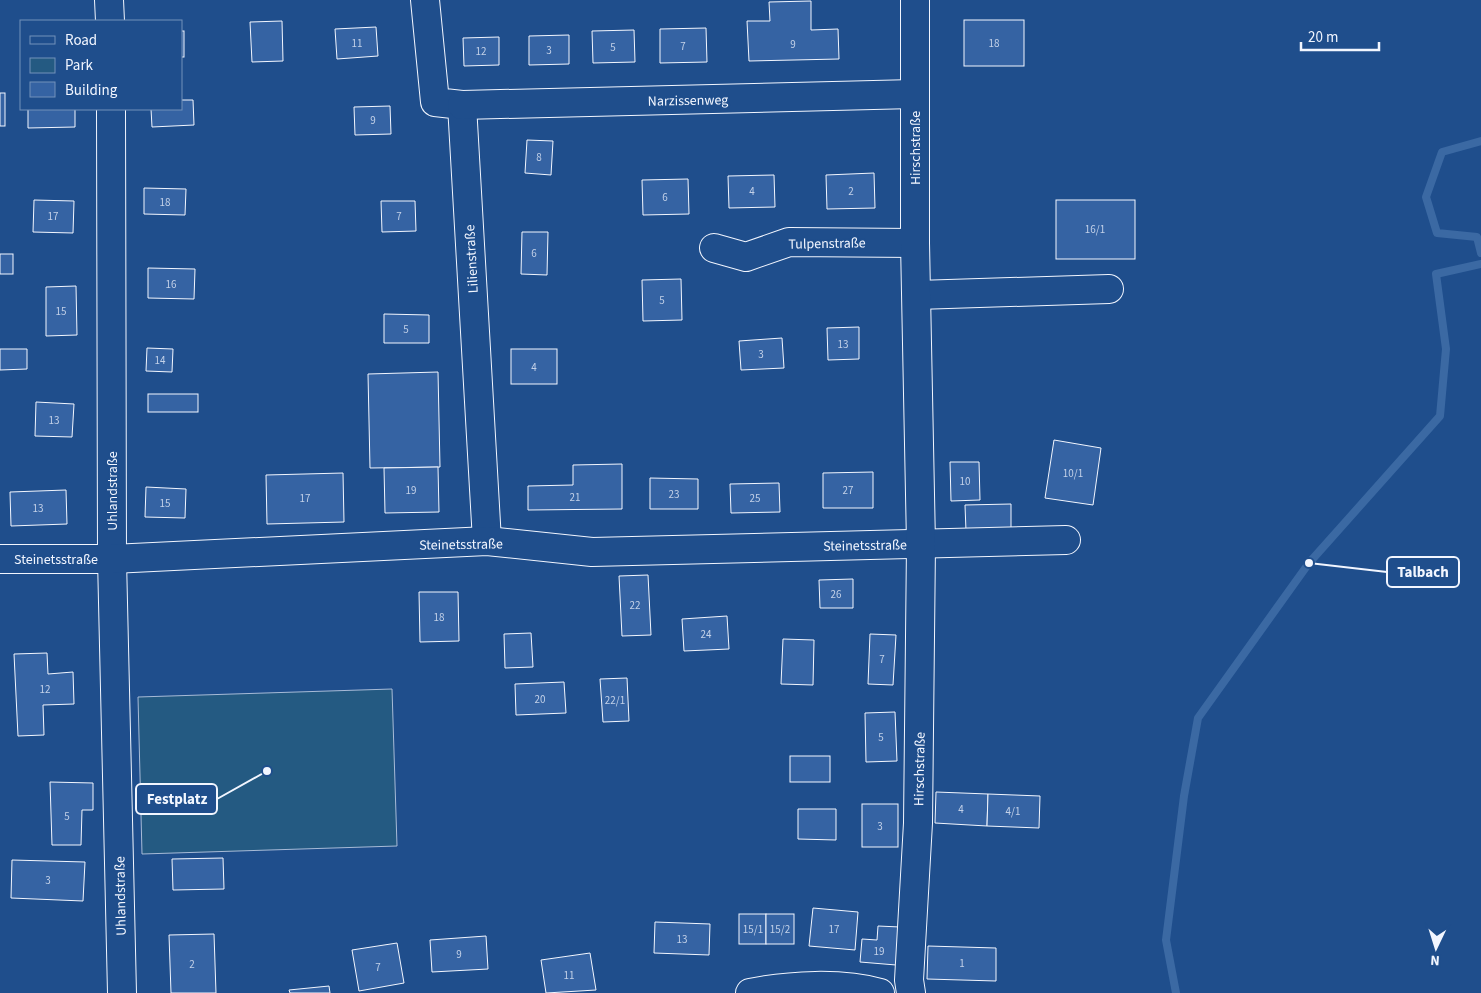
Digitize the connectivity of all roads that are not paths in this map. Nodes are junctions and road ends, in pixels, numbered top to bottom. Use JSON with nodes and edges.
{"nodes":[{"id":1,"x":110,"y":0,"type":"edge"},
{"id":2,"x":425,"y":0,"type":"edge"},
{"id":3,"x":915,"y":0,"type":"edge"},
{"id":4,"x":110,"y":20,"type":"edge"},
{"id":5,"x":914,"y":94,"type":"junction"},
{"id":6,"x":462,"y":105,"type":"junction"},
{"id":7,"x":111,"y":110,"type":"edge"},
{"id":8,"x":915,"y":243,"type":"junction"},
{"id":9,"x":714,"y":248,"type":"dead end"},
{"id":10,"x":1109,"y":289,"type":"dead end"},
{"id":11,"x":917,"y":295,"type":"junction"},
{"id":12,"x":1066,"y":540,"type":"dead end"},
{"id":13,"x":487,"y":541,"type":"junction"},
{"id":14,"x":921,"y":544,"type":"junction"},
{"id":15,"x":112,"y":558,"type":"junction"},
{"id":16,"x":0,"y":560,"type":"edge"},
{"id":17,"x":122,"y":993,"type":"edge"},
{"id":18,"x":750,"y":993,"type":"edge"},
{"id":19,"x":880,"y":993,"type":"edge"},
{"id":20,"x":911,"y":993,"type":"edge"}],
"edges":[{"from":1,"to":4,"type":"street"},
{"from":2,"to":6,"type":"street"},
{"from":3,"to":5,"type":"street","name":"Hirschstraße"},
{"from":5,"to":6,"type":"street","name":"Narzissenweg"},
{"from":5,"to":8,"type":"street","name":"Hirschstraße"},
{"from":6,"to":13,"type":"street","name":"Lilienstraße"},
{"from":7,"to":15,"type":"street","name":"Uhlandstraße"},
{"from":8,"to":9,"type":"street","name":"Tulpenstraße"},
{"from":8,"to":11,"type":"street","name":"Hirschstraße"},
{"from":10,"to":11,"type":"street"},
{"from":11,"to":14,"type":"street","name":"Hirschstraße"},
{"from":12,"to":14,"type":"street"},
{"from":13,"to":14,"type":"street","name":"Steinetsstraße"},
{"from":13,"to":15,"type":"street","name":"Steinetsstraße"},
{"from":14,"to":20,"type":"street","name":"Hirschstraße"},
{"from":15,"to":16,"type":"street","name":"Steinetsstraße"},
{"from":15,"to":17,"type":"street","name":"Uhlandstraße"},
{"from":18,"to":19,"type":"street"}]}
